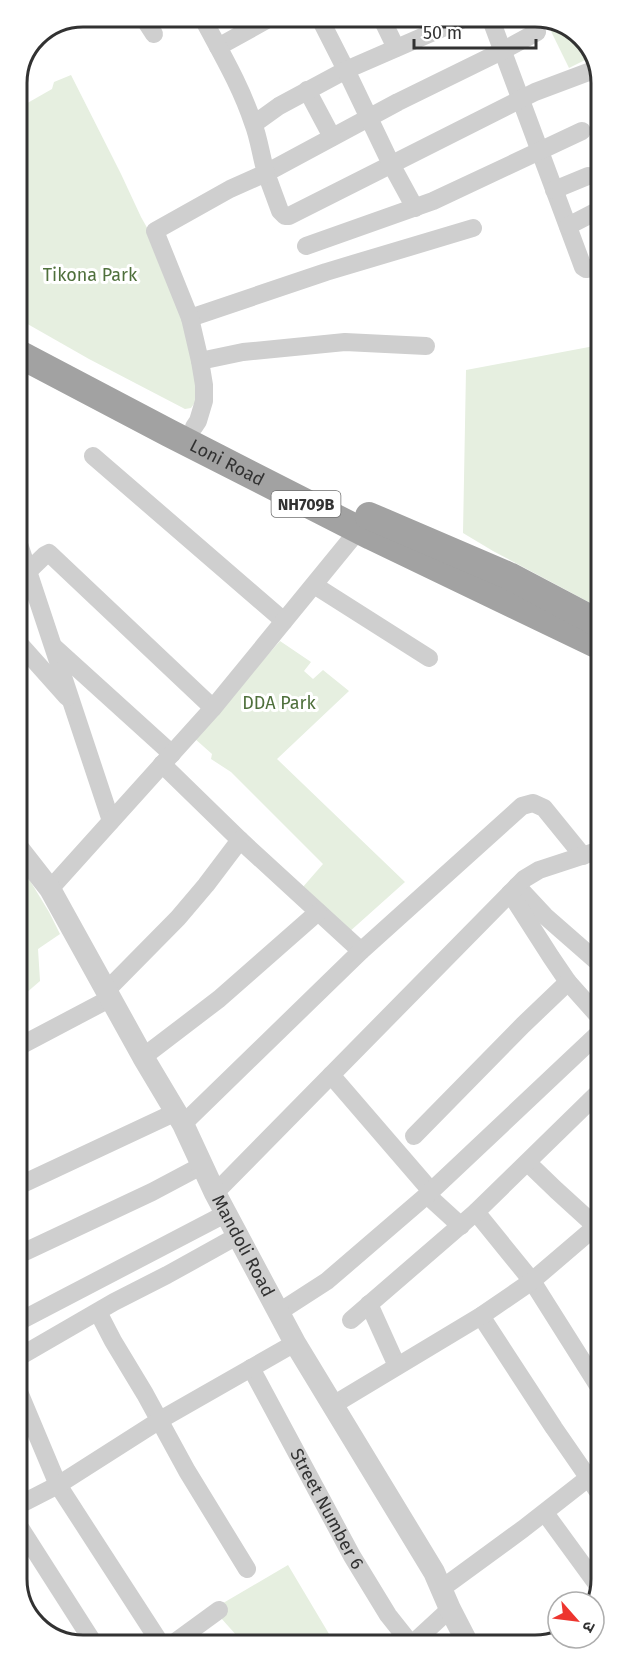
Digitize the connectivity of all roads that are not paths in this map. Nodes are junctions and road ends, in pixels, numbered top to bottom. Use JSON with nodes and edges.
{"nodes":[{"id":1,"x":150,"y":27,"type":"edge"},
{"id":2,"x":208,"y":27,"type":"edge"},
{"id":3,"x":253,"y":27,"type":"edge"},
{"id":4,"x":324,"y":27,"type":"edge"},
{"id":5,"x":386,"y":27,"type":"edge"},
{"id":6,"x":445,"y":27,"type":"edge"},
{"id":7,"x":494,"y":27,"type":"edge"},
{"id":8,"x":537,"y":32,"type":"dead end"},
{"id":9,"x":154,"y":34,"type":"dead end"},
{"id":10,"x":218,"y":47,"type":"junction"},
{"id":11,"x":396,"y":48,"type":"junction"},
{"id":12,"x":502,"y":51,"type":"junction"},
{"id":13,"x":346,"y":70,"type":"junction"},
{"id":14,"x":590,"y":71,"type":"edge"},
{"id":15,"x":308,"y":90,"type":"junction"},
{"id":16,"x":521,"y":100,"type":"junction"},
{"id":17,"x":369,"y":117,"type":"junction"},
{"id":18,"x":254,"y":124,"type":"junction"},
{"id":19,"x":582,"y":131,"type":"dead end"},
{"id":20,"x":332,"y":137,"type":"junction"},
{"id":21,"x":540,"y":151,"type":"junction"},
{"id":22,"x":391,"y":164,"type":"junction"},
{"id":23,"x":266,"y":173,"type":"junction"},
{"id":24,"x":588,"y":176,"type":"dead end"},
{"id":25,"x":554,"y":190,"type":"junction"},
{"id":26,"x":415,"y":208,"type":"junction"},
{"id":27,"x":591,"y":214,"type":"edge"},
{"id":28,"x":567,"y":226,"type":"junction"},
{"id":29,"x":473,"y":228,"type":"dead end"},
{"id":30,"x":306,"y":246,"type":"dead end"},
{"id":31,"x":591,"y":268,"type":"edge"},
{"id":32,"x":190,"y":318,"type":"junction"},
{"id":33,"x":27,"y":343,"type":"edge"},
{"id":34,"x":426,"y":346,"type":"dead end"},
{"id":35,"x":27,"y":358,"type":"edge"},
{"id":36,"x":200,"y":361,"type":"junction"},
{"id":37,"x":194,"y":427,"type":"junction"},
{"id":38,"x":93,"y":456,"type":"dead end"},
{"id":39,"x":364,"y":523,"type":"junction"},
{"id":40,"x":27,"y":572,"type":"edge"},
{"id":41,"x":27,"y":585,"type":"edge"},
{"id":42,"x":314,"y":585,"type":"junction"},
{"id":43,"x":591,"y":619,"type":"edge"},
{"id":44,"x":284,"y":621,"type":"junction"},
{"id":45,"x":591,"y":641,"type":"edge"},
{"id":46,"x":55,"y":648,"type":"junction"},
{"id":47,"x":27,"y":652,"type":"edge"},
{"id":48,"x":429,"y":658,"type":"dead end"},
{"id":49,"x":71,"y":701,"type":"junction"},
{"id":50,"x":213,"y":708,"type":"junction"},
{"id":51,"x":167,"y":759,"type":"junction"},
{"id":52,"x":111,"y":821,"type":"junction"},
{"id":53,"x":240,"y":840,"type":"junction"},
{"id":54,"x":591,"y":852,"type":"edge"},
{"id":55,"x":591,"y":853,"type":"edge"},
{"id":56,"x":27,"y":860,"type":"edge"},
{"id":57,"x":50,"y":890,"type":"junction"},
{"id":58,"x":514,"y":890,"type":"junction"},
{"id":59,"x":318,"y":912,"type":"junction"},
{"id":60,"x":361,"y":951,"type":"junction"},
{"id":61,"x":591,"y":956,"type":"edge"},
{"id":62,"x":568,"y":982,"type":"junction"},
{"id":63,"x":109,"y":994,"type":"junction"},
{"id":64,"x":591,"y":1008,"type":"edge"},
{"id":65,"x":591,"y":1040,"type":"edge"},
{"id":66,"x":27,"y":1042,"type":"edge"},
{"id":67,"x":142,"y":1057,"type":"junction"},
{"id":68,"x":331,"y":1075,"type":"junction"},
{"id":69,"x":591,"y":1100,"type":"edge"},
{"id":70,"x":180,"y":1118,"type":"junction"},
{"id":71,"x":414,"y":1136,"type":"dead end"},
{"id":72,"x":528,"y":1163,"type":"junction"},
{"id":73,"x":201,"y":1166,"type":"junction"},
{"id":74,"x":27,"y":1182,"type":"edge"},
{"id":75,"x":215,"y":1193,"type":"junction"},
{"id":76,"x":429,"y":1193,"type":"junction"},
{"id":77,"x":476,"y":1212,"type":"junction"},
{"id":78,"x":227,"y":1213,"type":"junction"},
{"id":79,"x":591,"y":1219,"type":"edge"},
{"id":80,"x":461,"y":1226,"type":"junction"},
{"id":81,"x":591,"y":1233,"type":"edge"},
{"id":82,"x":238,"y":1235,"type":"junction"},
{"id":83,"x":27,"y":1251,"type":"edge"},
{"id":84,"x":532,"y":1281,"type":"junction"},
{"id":85,"x":369,"y":1304,"type":"junction"},
{"id":86,"x":98,"y":1312,"type":"junction"},
{"id":87,"x":279,"y":1312,"type":"junction"},
{"id":88,"x":27,"y":1317,"type":"edge"},
{"id":89,"x":481,"y":1317,"type":"junction"},
{"id":90,"x":351,"y":1320,"type":"dead end"},
{"id":91,"x":295,"y":1343,"type":"junction"},
{"id":92,"x":27,"y":1352,"type":"edge"},
{"id":93,"x":397,"y":1366,"type":"junction"},
{"id":94,"x":251,"y":1368,"type":"junction"},
{"id":95,"x":591,"y":1370,"type":"edge"},
{"id":96,"x":333,"y":1405,"type":"junction"},
{"id":97,"x":27,"y":1411,"type":"edge"},
{"id":98,"x":160,"y":1420,"type":"junction"},
{"id":99,"x":591,"y":1468,"type":"edge"},
{"id":100,"x":591,"y":1477,"type":"edge"},
{"id":101,"x":58,"y":1485,"type":"junction"},
{"id":102,"x":27,"y":1501,"type":"edge"},
{"id":103,"x":545,"y":1513,"type":"junction"},
{"id":104,"x":27,"y":1539,"type":"edge"},
{"id":105,"x":247,"y":1569,"type":"dead end"},
{"id":106,"x":591,"y":1576,"type":"edge"},
{"id":107,"x":446,"y":1599,"type":"junction"},
{"id":108,"x":219,"y":1610,"type":"dead end"},
{"id":109,"x":89,"y":1635,"type":"edge"},
{"id":110,"x":160,"y":1635,"type":"edge"},
{"id":111,"x":175,"y":1635,"type":"edge"},
{"id":112,"x":404,"y":1635,"type":"edge"},
{"id":113,"x":419,"y":1635,"type":"edge"},
{"id":114,"x":464,"y":1635,"type":"edge"}],
"edges":[{"from":1,"to":9,"type":"street"},
{"from":2,"to":10,"type":"street"},
{"from":3,"to":10,"type":"street"},
{"from":4,"to":13,"type":"street"},
{"from":5,"to":11,"type":"street"},
{"from":6,"to":11,"type":"street"},
{"from":7,"to":12,"type":"street"},
{"from":8,"to":12,"type":"street"},
{"from":10,"to":18,"type":"street"},
{"from":11,"to":13,"type":"street"},
{"from":12,"to":16,"type":"street"},
{"from":12,"to":17,"type":"street"},
{"from":13,"to":15,"type":"street"},
{"from":13,"to":17,"type":"street"},
{"from":14,"to":16,"type":"street"},
{"from":15,"to":18,"type":"street"},
{"from":15,"to":20,"type":"street"},
{"from":16,"to":21,"type":"street"},
{"from":16,"to":22,"type":"street"},
{"from":17,"to":20,"type":"street"},
{"from":17,"to":22,"type":"street"},
{"from":18,"to":23,"type":"street"},
{"from":19,"to":21,"type":"street"},
{"from":20,"to":23,"type":"street"},
{"from":21,"to":25,"type":"street"},
{"from":21,"to":26,"type":"street"},
{"from":22,"to":23,"type":"street"},
{"from":22,"to":26,"type":"street"},
{"from":23,"to":32,"type":"street"},
{"from":24,"to":25,"type":"street"},
{"from":25,"to":28,"type":"street"},
{"from":26,"to":30,"type":"street"},
{"from":27,"to":28,"type":"street"},
{"from":28,"to":31,"type":"street"},
{"from":29,"to":32,"type":"street"},
{"from":32,"to":36,"type":"street"},
{"from":33,"to":37,"type":"highway","name":"Loni Road","number":"NH709B"},
{"from":34,"to":36,"type":"street"},
{"from":35,"to":39,"type":"highway","name":"Loni Road","number":"NH709B"},
{"from":36,"to":37,"type":"street"},
{"from":37,"to":39,"type":"highway","name":"Loni Road","number":"NH709B"},
{"from":38,"to":44,"type":"street"},
{"from":39,"to":42,"type":"street"},
{"from":39,"to":43,"type":"highway","name":"Loni Road","number":"NH709B"},
{"from":39,"to":45,"type":"highway","name":"Loni Road","number":"NH709B"},
{"from":40,"to":50,"type":"street"},
{"from":41,"to":46,"type":"street"},
{"from":42,"to":44,"type":"street"},
{"from":42,"to":48,"type":"street"},
{"from":44,"to":50,"type":"street"},
{"from":46,"to":49,"type":"street"},
{"from":46,"to":51,"type":"street"},
{"from":47,"to":49,"type":"street"},
{"from":49,"to":52,"type":"street"},
{"from":50,"to":51,"type":"street"},
{"from":51,"to":52,"type":"street"},
{"from":51,"to":53,"type":"street"},
{"from":52,"to":57,"type":"street"},
{"from":53,"to":59,"type":"street"},
{"from":53,"to":63,"type":"street"},
{"from":54,"to":60,"type":"street"},
{"from":55,"to":58,"type":"street"},
{"from":56,"to":57,"type":"street","name":"Mandoli Road"},
{"from":57,"to":63,"type":"street","name":"Mandoli Road"},
{"from":58,"to":61,"type":"street"},
{"from":58,"to":62,"type":"street"},
{"from":58,"to":68,"type":"street"},
{"from":59,"to":60,"type":"street"},
{"from":59,"to":67,"type":"street"},
{"from":60,"to":70,"type":"street"},
{"from":62,"to":64,"type":"street"},
{"from":62,"to":71,"type":"street"},
{"from":63,"to":66,"type":"street"},
{"from":63,"to":67,"type":"street","name":"Mandoli Road"},
{"from":65,"to":76,"type":"street"},
{"from":67,"to":70,"type":"street","name":"Mandoli Road"},
{"from":68,"to":75,"type":"street"},
{"from":68,"to":76,"type":"street"},
{"from":69,"to":72,"type":"street"},
{"from":70,"to":73,"type":"street","name":"Mandoli Road"},
{"from":70,"to":74,"type":"street"},
{"from":72,"to":77,"type":"street"},
{"from":72,"to":79,"type":"street"},
{"from":73,"to":75,"type":"street","name":"Mandoli Road"},
{"from":73,"to":83,"type":"street"},
{"from":75,"to":78,"type":"street","name":"Mandoli Road"},
{"from":76,"to":80,"type":"street"},
{"from":76,"to":87,"type":"street"},
{"from":77,"to":80,"type":"street"},
{"from":77,"to":84,"type":"street"},
{"from":78,"to":82,"type":"street","name":"Mandoli Road"},
{"from":78,"to":88,"type":"street"},
{"from":80,"to":85,"type":"street"},
{"from":81,"to":84,"type":"street"},
{"from":82,"to":86,"type":"street"},
{"from":82,"to":87,"type":"street","name":"Mandoli Road"},
{"from":84,"to":89,"type":"street"},
{"from":84,"to":95,"type":"street"},
{"from":85,"to":90,"type":"street"},
{"from":85,"to":93,"type":"street"},
{"from":86,"to":92,"type":"street"},
{"from":86,"to":98,"type":"street"},
{"from":87,"to":91,"type":"street","name":"Mandoli Road"},
{"from":89,"to":93,"type":"street"},
{"from":89,"to":99,"type":"street"},
{"from":91,"to":94,"type":"street"},
{"from":91,"to":96,"type":"street","name":"Mandoli Road"},
{"from":93,"to":96,"type":"street"},
{"from":94,"to":98,"type":"street"},
{"from":94,"to":112,"type":"street","name":"Street Number 6"},
{"from":96,"to":107,"type":"street","name":"Mandoli Road"},
{"from":97,"to":101,"type":"street"},
{"from":98,"to":101,"type":"street"},
{"from":98,"to":105,"type":"street"},
{"from":100,"to":103,"type":"street"},
{"from":101,"to":102,"type":"street"},
{"from":101,"to":110,"type":"street"},
{"from":103,"to":106,"type":"street"},
{"from":103,"to":107,"type":"street"},
{"from":104,"to":109,"type":"street"},
{"from":107,"to":113,"type":"street"},
{"from":107,"to":114,"type":"street","name":"Mandoli Road"},
{"from":108,"to":111,"type":"street"}]}
